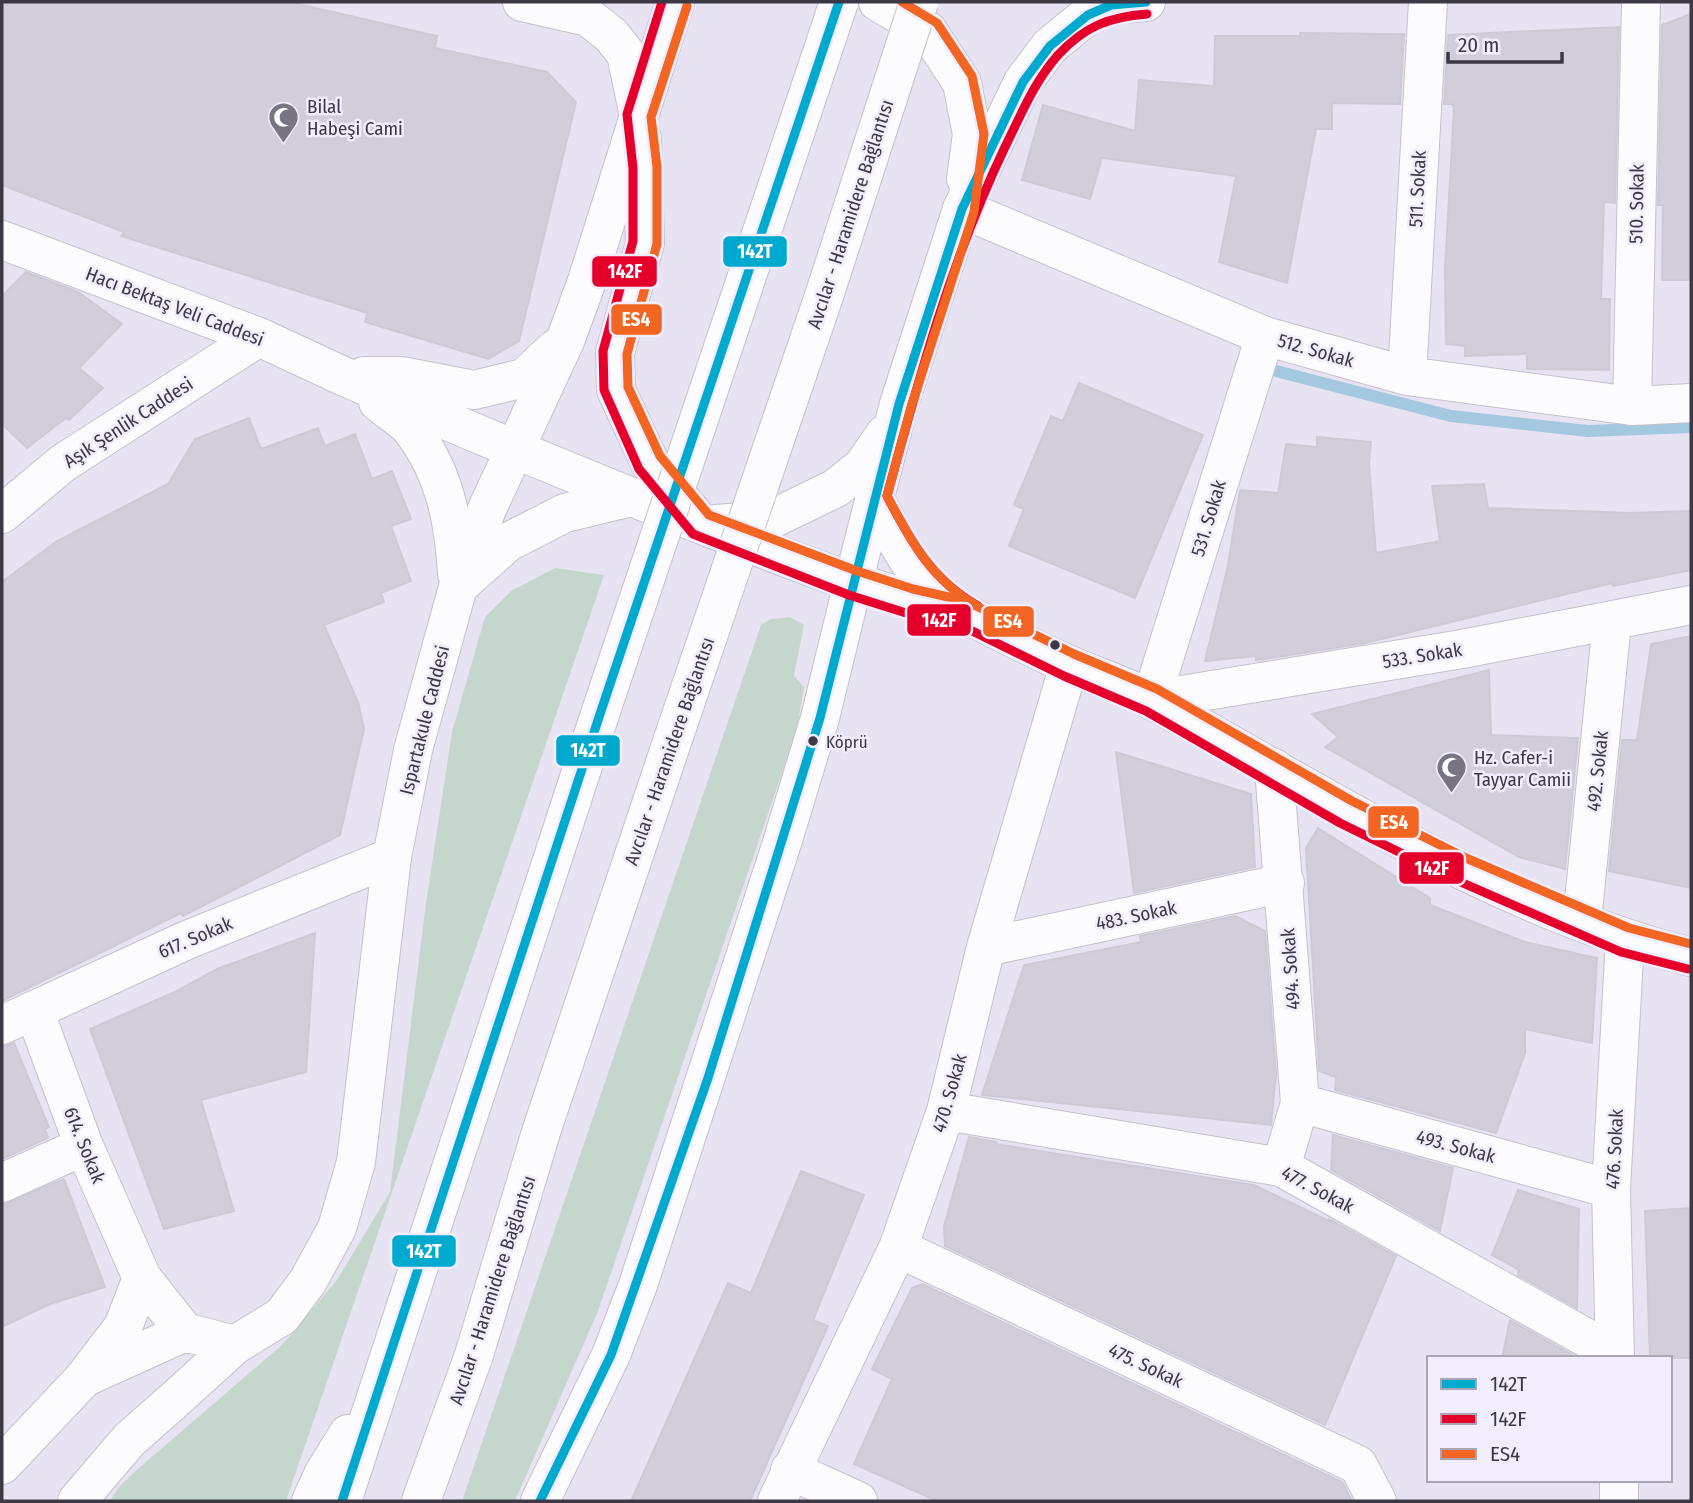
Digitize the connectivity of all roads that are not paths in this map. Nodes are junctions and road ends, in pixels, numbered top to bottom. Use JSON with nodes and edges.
{"nodes":[{"id":1,"x":522,"y":2,"type":"edge"},
{"id":2,"x":675,"y":2,"type":"edge"},
{"id":3,"x":839,"y":2,"type":"edge"},
{"id":4,"x":878,"y":2,"type":"edge"},
{"id":5,"x":919,"y":2,"type":"edge"},
{"id":6,"x":1146,"y":2,"type":"edge"},
{"id":7,"x":1427,"y":2,"type":"edge"},
{"id":8,"x":1641,"y":2,"type":"edge"},
{"id":9,"x":639,"y":116,"type":"junction"},
{"id":10,"x":962,"y":209,"type":"junction"},
{"id":11,"x":2,"y":240,"type":"edge"},
{"id":12,"x":1265,"y":335,"type":"junction"},
{"id":13,"x":259,"y":337,"type":"junction"},
{"id":14,"x":565,"y":341,"type":"junction"},
{"id":15,"x":1407,"y":376,"type":"junction"},
{"id":16,"x":345,"y":377,"type":"junction"},
{"id":17,"x":1691,"y":403,"type":"edge"},
{"id":18,"x":899,"y":404,"type":"junction"},
{"id":19,"x":1632,"y":405,"type":"junction"},
{"id":20,"x":513,"y":451,"type":"junction"},
{"id":21,"x":631,"y":496,"type":"junction"},
{"id":22,"x":874,"y":496,"type":"junction"},
{"id":23,"x":2,"y":514,"type":"edge"},
{"id":24,"x":702,"y":524,"type":"junction"},
{"id":25,"x":853,"y":583,"type":"junction"},
{"id":26,"x":458,"y":587,"type":"junction"},
{"id":27,"x":1691,"y":605,"type":"edge"},
{"id":28,"x":962,"y":612,"type":"junction"},
{"id":29,"x":1612,"y":622,"type":"junction"},
{"id":30,"x":1069,"y":665,"type":"junction"},
{"id":31,"x":1151,"y":700,"type":"junction"},
{"id":32,"x":1274,"y":768,"type":"junction"},
{"id":33,"x":392,"y":857,"type":"junction"},
{"id":34,"x":1285,"y":883,"type":"junction"},
{"id":35,"x":1581,"y":921,"type":"junction"},
{"id":36,"x":1625,"y":940,"type":"junction"},
{"id":37,"x":986,"y":947,"type":"junction"},
{"id":38,"x":1691,"y":957,"type":"edge"},
{"id":39,"x":18,"y":1017,"type":"edge"},
{"id":40,"x":1300,"y":1103,"type":"junction"},
{"id":41,"x":946,"y":1111,"type":"junction"},
{"id":42,"x":84,"y":1146,"type":"junction"},
{"id":43,"x":1281,"y":1167,"type":"junction"},
{"id":44,"x":2,"y":1183,"type":"edge"},
{"id":45,"x":1611,"y":1189,"type":"junction"},
{"id":46,"x":898,"y":1248,"type":"junction"},
{"id":47,"x":142,"y":1278,"type":"junction"},
{"id":48,"x":184,"y":1332,"type":"junction"},
{"id":49,"x":235,"y":1345,"type":"junction"},
{"id":50,"x":1615,"y":1356,"type":"edge"},
{"id":51,"x":83,"y":1379,"type":"junction"},
{"id":52,"x":382,"y":1382,"type":"junction"},
{"id":53,"x":2,"y":1465,"type":"edge"},
{"id":54,"x":1619,"y":1482,"type":"edge"},
{"id":55,"x":784,"y":1486,"type":"edge"},
{"id":56,"x":76,"y":1501,"type":"edge"},
{"id":57,"x":311,"y":1501,"type":"edge"},
{"id":58,"x":342,"y":1501,"type":"edge"},
{"id":59,"x":421,"y":1501,"type":"edge"},
{"id":60,"x":540,"y":1501,"type":"edge"},
{"id":61,"x":858,"y":1501,"type":"edge"},
{"id":62,"x":1377,"y":1501,"type":"edge"},
{"id":63,"x":1619,"y":1501,"type":"edge"}],
"edges":[{"from":1,"to":9,"type":"main road"},
{"from":2,"to":9,"type":"main road","name":"Ispartakule Caddesi"},
{"from":3,"to":52,"type":"main road","bridge":true},
{"from":4,"to":10,"type":"main road"},
{"from":5,"to":59,"type":"main road","name":"Avcılar - Haramidere Bağlantısı","bridge":true},
{"from":6,"to":10,"type":"main road"},
{"from":7,"to":15,"type":"main road","name":"511. Sokak"},
{"from":8,"to":19,"type":"main road","name":"510. Sokak"},
{"from":9,"to":14,"type":"main road","name":"Ispartakule Caddesi"},
{"from":9,"to":24,"type":"main road"},
{"from":10,"to":12,"type":"main road","name":"512. Sokak"},
{"from":10,"to":18,"type":"main road"},
{"from":11,"to":13,"type":"main road","name":"Hacı Bektaş Veli Caddesi"},
{"from":12,"to":15,"type":"main road","name":"512. Sokak"},
{"from":12,"to":31,"type":"main road","name":"531. Sokak"},
{"from":13,"to":16,"type":"main road","name":"Hacı Bektaş Veli Caddesi"},
{"from":13,"to":23,"type":"main road","name":"Aşık Şenlik Caddesi"},
{"from":14,"to":16,"type":"main road"},
{"from":14,"to":20,"type":"main road","name":"Ispartakule Caddesi"},
{"from":15,"to":19,"type":"main road","name":"512. Sokak"},
{"from":16,"to":20,"type":"main road"},
{"from":16,"to":26,"type":"main road"},
{"from":17,"to":19,"type":"main road","name":"512. Sokak"},
{"from":18,"to":22,"type":"main road"},
{"from":18,"to":24,"type":"main road"},
{"from":20,"to":21,"type":"main road"},
{"from":20,"to":26,"type":"main road","name":"Ispartakule Caddesi"},
{"from":21,"to":24,"type":"main road"},
{"from":21,"to":26,"type":"main road"},
{"from":22,"to":25,"type":"main road"},
{"from":22,"to":28,"type":"main road"},
{"from":24,"to":25,"type":"main road"},
{"from":25,"to":28,"type":"main road"},
{"from":25,"to":60,"type":"main road"},
{"from":26,"to":33,"type":"main road","name":"Ispartakule Caddesi"},
{"from":27,"to":29,"type":"main road","name":"533. Sokak"},
{"from":28,"to":30,"type":"main road"},
{"from":29,"to":31,"type":"main road","name":"533. Sokak"},
{"from":29,"to":35,"type":"main road","name":"492. Sokak"},
{"from":30,"to":31,"type":"main road"},
{"from":30,"to":37,"type":"main road","name":"470. Sokak"},
{"from":31,"to":32,"type":"main road"},
{"from":32,"to":34,"type":"main road","name":"494. Sokak"},
{"from":32,"to":35,"type":"main road"},
{"from":33,"to":39,"type":"main road","name":"617. Sokak"},
{"from":33,"to":49,"type":"main road","name":"Ispartakule Caddesi"},
{"from":34,"to":37,"type":"main road","name":"483. Sokak"},
{"from":34,"to":40,"type":"main road","name":"494. Sokak"},
{"from":35,"to":36,"type":"main road"},
{"from":36,"to":38,"type":"main road"},
{"from":36,"to":45,"type":"main road","name":"476. Sokak"},
{"from":37,"to":41,"type":"main road","name":"470. Sokak"},
{"from":39,"to":42,"type":"main road","name":"614. Sokak"},
{"from":40,"to":43,"type":"main road","name":"494. Sokak"},
{"from":40,"to":45,"type":"main road","name":"493. Sokak"},
{"from":41,"to":43,"type":"main road","name":"477. Sokak"},
{"from":41,"to":46,"type":"main road","name":"470. Sokak"},
{"from":42,"to":44,"type":"main road"},
{"from":42,"to":47,"type":"main road","name":"614. Sokak"},
{"from":43,"to":50,"type":"main road","name":"477. Sokak"},
{"from":45,"to":50,"type":"main road","name":"476. Sokak"},
{"from":46,"to":55,"type":"main road","name":"470. Sokak"},
{"from":46,"to":62,"type":"main road","name":"475. Sokak"},
{"from":47,"to":48,"type":"main road","name":"614. Sokak"},
{"from":47,"to":51,"type":"main road"},
{"from":48,"to":49,"type":"main road"},
{"from":48,"to":51,"type":"main road"},
{"from":49,"to":56,"type":"main road","name":"Ispartakule Caddesi"},
{"from":51,"to":53,"type":"main road"},
{"from":52,"to":57,"type":"main road"},
{"from":52,"to":58,"type":"main road"},
{"from":54,"to":63,"type":"main road"},
{"from":55,"to":61,"type":"main road"}]}
